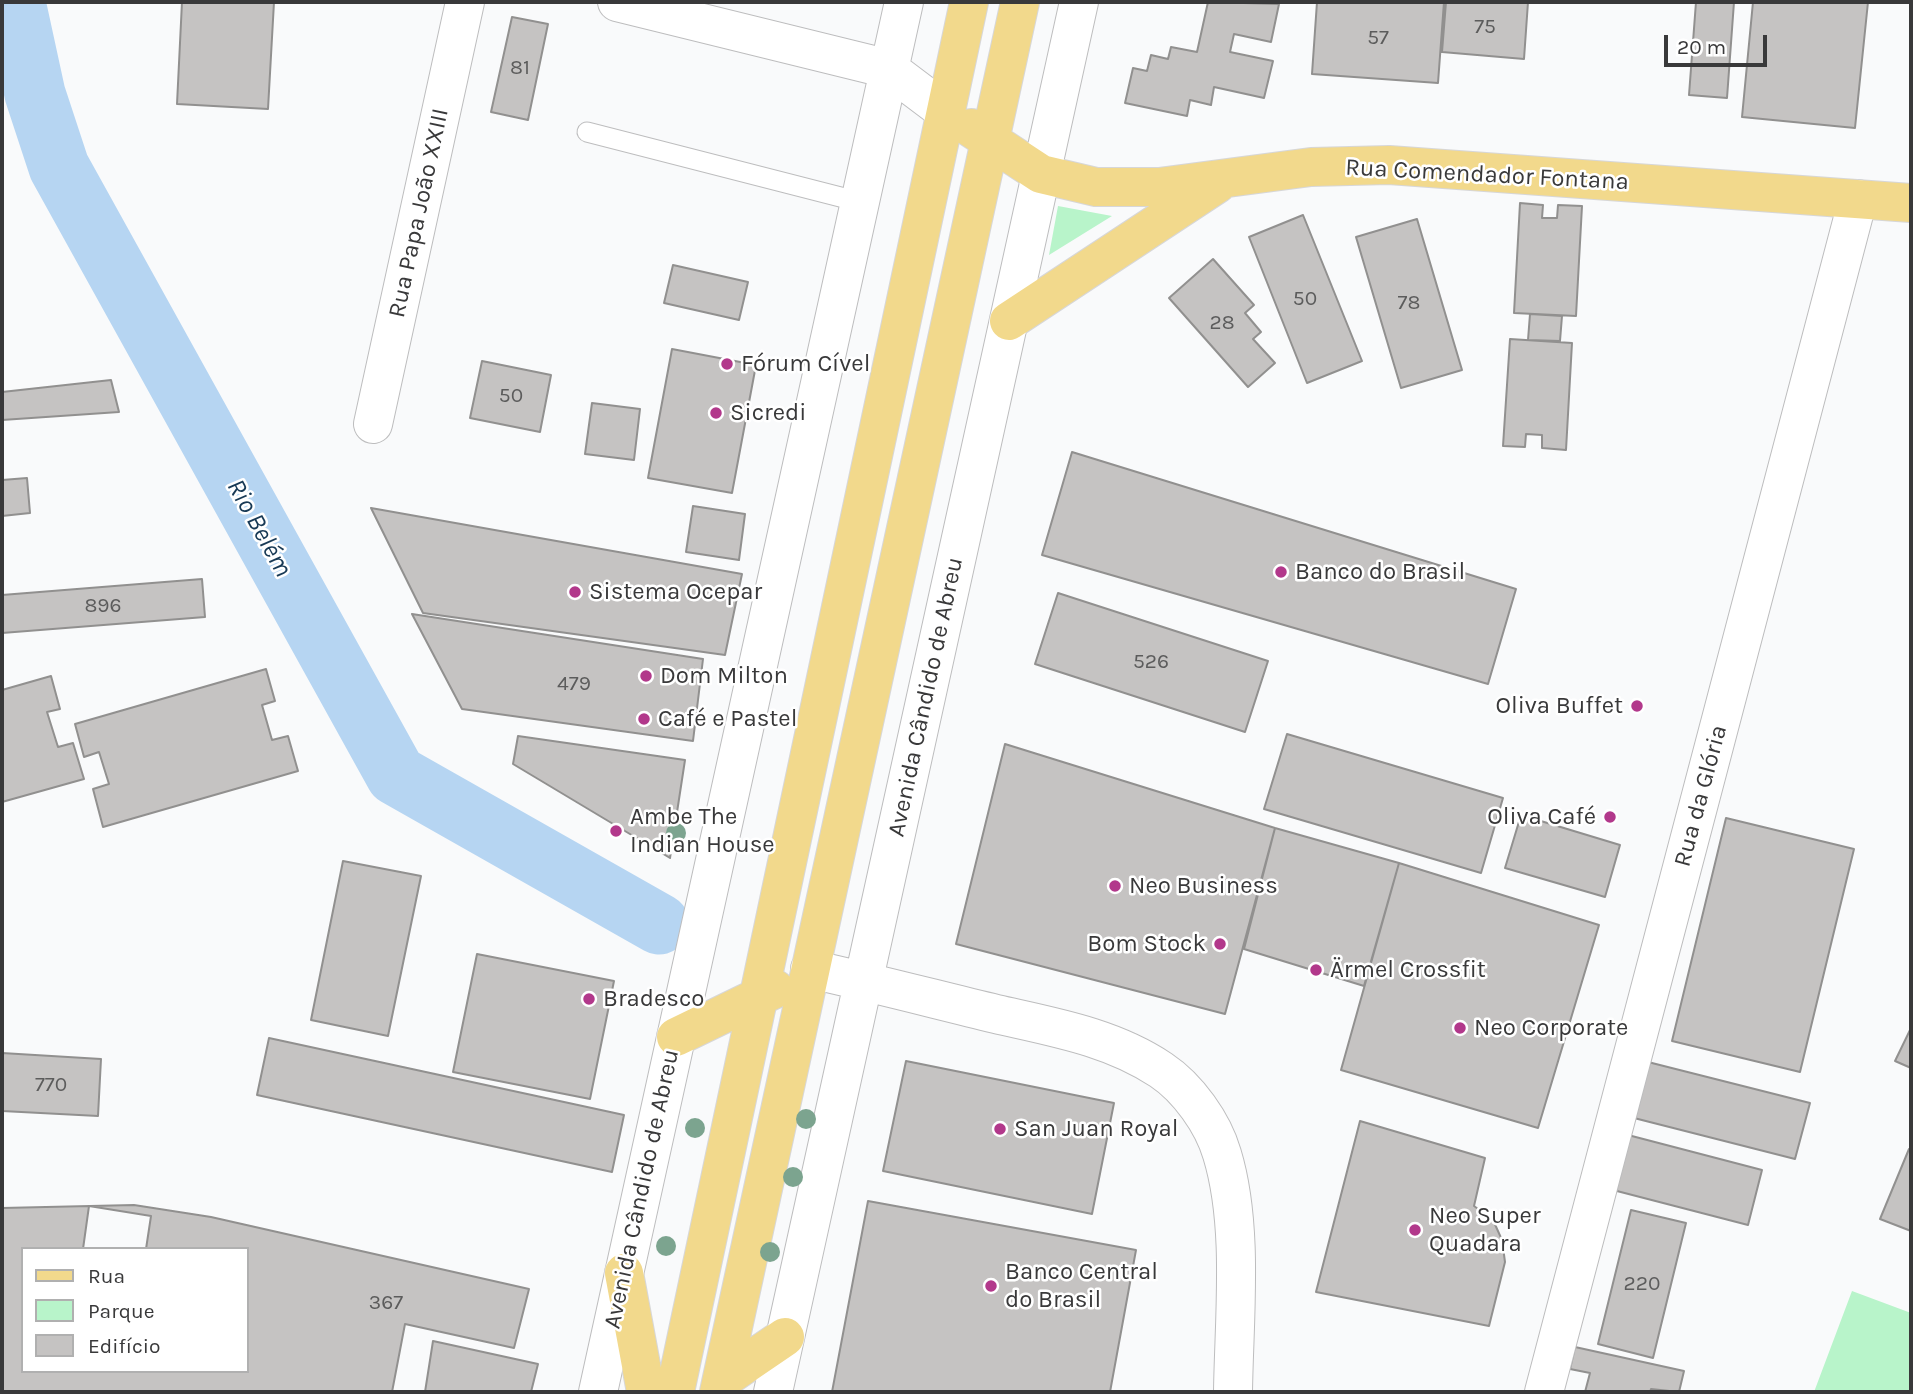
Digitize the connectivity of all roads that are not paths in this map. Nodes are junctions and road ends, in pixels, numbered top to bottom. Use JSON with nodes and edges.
{"nodes":[{"id":1,"x":465,"y":2,"type":"edge"},
{"id":2,"x":617,"y":2,"type":"edge"},
{"id":3,"x":904,"y":2,"type":"edge"},
{"id":4,"x":968,"y":2,"type":"edge"},
{"id":5,"x":1020,"y":2,"type":"edge"},
{"id":6,"x":1079,"y":2,"type":"edge"},
{"id":7,"x":889,"y":69,"type":"junction"},
{"id":8,"x":946,"y":112,"type":"junction"},
{"id":9,"x":587,"y":132,"type":"dead end"},
{"id":10,"x":990,"y":141,"type":"junction"},
{"id":11,"x":1041,"y":174,"type":"junction"},
{"id":12,"x":1223,"y":179,"type":"junction"},
{"id":13,"x":1858,"y":200,"type":"junction"},
{"id":14,"x":860,"y":202,"type":"junction"},
{"id":15,"x":1911,"y":203,"type":"edge"},
{"id":16,"x":1009,"y":321,"type":"junction"},
{"id":17,"x":373,"y":424,"type":"dead end"},
{"id":18,"x":810,"y":969,"type":"junction"},
{"id":19,"x":863,"y":981,"type":"junction"},
{"id":20,"x":758,"y":998,"type":"junction"},
{"id":21,"x":676,"y":1038,"type":"junction"},
{"id":22,"x":624,"y":1273,"type":"junction"},
{"id":23,"x":785,"y":1337,"type":"junction"},
{"id":24,"x":720,"y":1386,"type":"edge"},
{"id":25,"x":598,"y":1392,"type":"edge"},
{"id":26,"x":646,"y":1392,"type":"edge"},
{"id":27,"x":675,"y":1392,"type":"edge"},
{"id":28,"x":773,"y":1392,"type":"edge"},
{"id":29,"x":1233,"y":1392,"type":"edge"},
{"id":30,"x":1544,"y":1392,"type":"edge"}],
"edges":[{"from":1,"to":17,"type":"street","name":"Rua Papa João XXIII"},
{"from":2,"to":7,"type":"street"},
{"from":3,"to":7,"type":"street","name":"Avenida Cândido de Abreu"},
{"from":4,"to":8,"type":"main road"},
{"from":5,"to":10,"type":"main road"},
{"from":6,"to":11,"type":"street","name":"Avenida Cândido de Abreu"},
{"from":7,"to":8,"type":"street"},
{"from":7,"to":14,"type":"street","name":"Avenida Cândido de Abreu"},
{"from":8,"to":10,"type":"main road","name":"Rua Comendador Fontana"},
{"from":8,"to":20,"type":"main road"},
{"from":9,"to":14,"type":"lane"},
{"from":10,"to":11,"type":"main road","name":"Rua Comendador Fontana"},
{"from":10,"to":18,"type":"main road"},
{"from":11,"to":12,"type":"main road","name":"Rua Comendador Fontana"},
{"from":11,"to":16,"type":"street","name":"Avenida Cândido de Abreu"},
{"from":12,"to":13,"type":"main road","name":"Rua Comendador Fontana"},
{"from":12,"to":16,"type":"main road"},
{"from":13,"to":15,"type":"main road","name":"Rua Comendador Fontana"},
{"from":13,"to":30,"type":"street","name":"Rua da Glória"},
{"from":14,"to":21,"type":"street","name":"Avenida Cândido de Abreu"},
{"from":16,"to":19,"type":"street","name":"Avenida Cândido de Abreu"},
{"from":18,"to":19,"type":"street"},
{"from":18,"to":20,"type":"main road"},
{"from":18,"to":24,"type":"main road"},
{"from":19,"to":23,"type":"street","name":"Avenida Cândido de Abreu"},
{"from":19,"to":29,"type":"street"},
{"from":20,"to":21,"type":"main road"},
{"from":20,"to":27,"type":"main road"},
{"from":21,"to":22,"type":"street","name":"Avenida Cândido de Abreu"},
{"from":22,"to":25,"type":"street","name":"Avenida Cândido de Abreu"},
{"from":22,"to":26,"type":"main road"},
{"from":23,"to":24,"type":"main road"},
{"from":23,"to":28,"type":"street","name":"Avenida Cândido de Abreu"}]}
